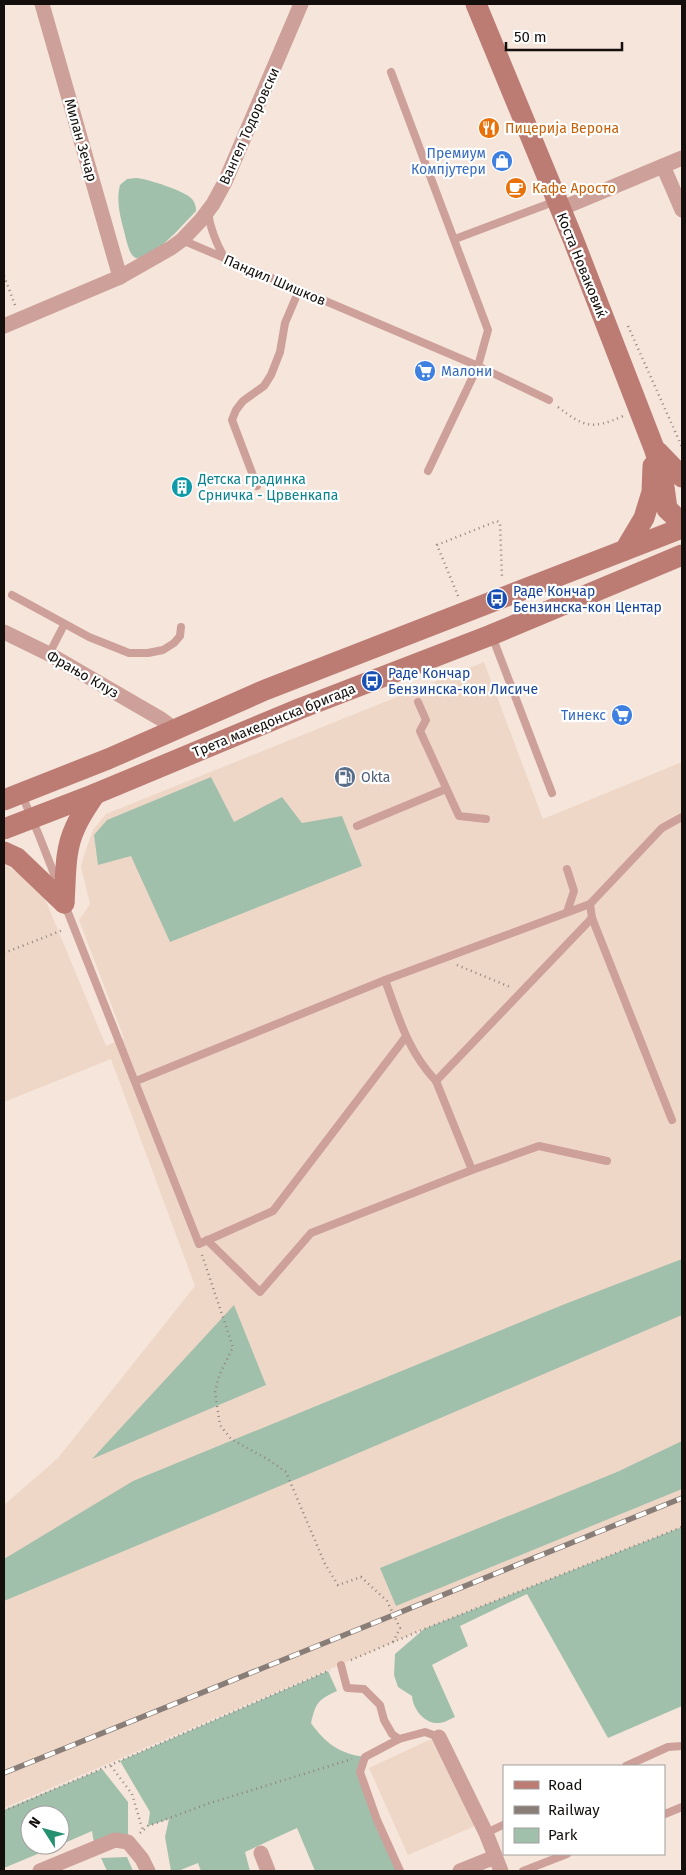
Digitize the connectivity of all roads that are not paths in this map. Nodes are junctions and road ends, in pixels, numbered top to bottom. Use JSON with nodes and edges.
{"nodes":[{"id":1,"x":42,"y":4,"type":"edge"},
{"id":2,"x":302,"y":4,"type":"edge"},
{"id":3,"x":476,"y":4,"type":"edge"},
{"id":4,"x":391,"y":72,"type":"dead end"},
{"id":5,"x":682,"y":158,"type":"edge"},
{"id":6,"x":662,"y":166,"type":"junction"},
{"id":7,"x":558,"y":205,"type":"junction"},
{"id":8,"x":208,"y":210,"type":"junction"},
{"id":9,"x":682,"y":210,"type":"edge"},
{"id":10,"x":454,"y":239,"type":"junction"},
{"id":11,"x":182,"y":240,"type":"junction"},
{"id":12,"x":225,"y":259,"type":"junction"},
{"id":13,"x":120,"y":277,"type":"junction"},
{"id":14,"x":299,"y":290,"type":"junction"},
{"id":15,"x":4,"y":326,"type":"edge"},
{"id":16,"x":478,"y":366,"type":"junction"},
{"id":17,"x":549,"y":400,"type":"road end"},
{"id":18,"x":654,"y":448,"type":"junction"},
{"id":19,"x":428,"y":471,"type":"dead end"},
{"id":20,"x":672,"y":474,"type":"edge"},
{"id":21,"x":258,"y":486,"type":"dead end"},
{"id":22,"x":682,"y":504,"type":"edge"},
{"id":23,"x":682,"y":523,"type":"edge"},
{"id":24,"x":682,"y":528,"type":"edge"},
{"id":25,"x":625,"y":550,"type":"junction"},
{"id":26,"x":682,"y":555,"type":"edge"},
{"id":27,"x":12,"y":595,"type":"dead end"},
{"id":28,"x":64,"y":625,"type":"junction"},
{"id":29,"x":181,"y":627,"type":"dead end"},
{"id":30,"x":6,"y":635,"type":"edge"},
{"id":31,"x":491,"y":635,"type":"junction"},
{"id":32,"x":49,"y":654,"type":"junction"},
{"id":33,"x":418,"y":702,"type":"dead end"},
{"id":34,"x":168,"y":724,"type":"junction"},
{"id":35,"x":446,"y":789,"type":"junction"},
{"id":36,"x":552,"y":793,"type":"dead end"},
{"id":37,"x":95,"y":794,"type":"junction"},
{"id":38,"x":12,"y":797,"type":"edge"},
{"id":39,"x":682,"y":817,"type":"edge"},
{"id":40,"x":32,"y":818,"type":"junction"},
{"id":41,"x":486,"y":819,"type":"dead end"},
{"id":42,"x":357,"y":826,"type":"dead end"},
{"id":43,"x":4,"y":829,"type":"edge"},
{"id":44,"x":4,"y":852,"type":"edge"},
{"id":45,"x":567,"y":869,"type":"dead end"},
{"id":46,"x":64,"y":902,"type":"junction"},
{"id":47,"x":590,"y":904,"type":"junction"},
{"id":48,"x":567,"y":912,"type":"junction"},
{"id":49,"x":592,"y":918,"type":"junction"},
{"id":50,"x":385,"y":980,"type":"junction"},
{"id":51,"x":406,"y":1038,"type":"junction"},
{"id":52,"x":136,"y":1081,"type":"junction"},
{"id":53,"x":436,"y":1081,"type":"junction"},
{"id":54,"x":672,"y":1120,"type":"dead end"},
{"id":55,"x":607,"y":1161,"type":"dead end"},
{"id":56,"x":472,"y":1170,"type":"junction"},
{"id":57,"x":203,"y":1242,"type":"junction"},
{"id":58,"x":341,"y":1665,"type":"dead end"},
{"id":59,"x":439,"y":1737,"type":"joint"},
{"id":60,"x":399,"y":1739,"type":"junction"},
{"id":61,"x":682,"y":1746,"type":"edge"},
{"id":62,"x":628,"y":1765,"type":"edge"},
{"id":63,"x":682,"y":1807,"type":"edge"},
{"id":64,"x":666,"y":1814,"type":"edge"},
{"id":65,"x":503,"y":1825,"type":"edge"},
{"id":66,"x":486,"y":1833,"type":"junction"},
{"id":67,"x":261,"y":1853,"type":"dead end"},
{"id":68,"x":564,"y":1855,"type":"edge"},
{"id":69,"x":498,"y":1864,"type":"edge"},
{"id":70,"x":40,"y":1871,"type":"edge"},
{"id":71,"x":148,"y":1871,"type":"edge"},
{"id":72,"x":268,"y":1871,"type":"edge"},
{"id":73,"x":400,"y":1871,"type":"edge"},
{"id":74,"x":460,"y":1871,"type":"edge"},
{"id":75,"x":523,"y":1871,"type":"edge"}],
"edges":[{"from":1,"to":13,"type":"street","name":"Милан Зечар"},
{"from":2,"to":8,"type":"street","name":"Вангел Тодоровски"},
{"from":3,"to":7,"type":"street","name":"Коста Новаковиќ"},
{"from":4,"to":10,"type":"lane"},
{"from":5,"to":6,"type":"street"},
{"from":6,"to":7,"type":"street"},
{"from":6,"to":9,"type":"street"},
{"from":7,"to":10,"type":"lane"},
{"from":7,"to":18,"type":"street","name":"Коста Новаковиќ"},
{"from":8,"to":11,"type":"street","name":"Вангел Тодоровски"},
{"from":8,"to":12,"type":"lane"},
{"from":10,"to":16,"type":"lane"},
{"from":11,"to":12,"type":"lane","name":"Пандил Шишков"},
{"from":11,"to":13,"type":"street"},
{"from":12,"to":14,"type":"lane","name":"Пандил Шишков"},
{"from":13,"to":15,"type":"street"},
{"from":14,"to":16,"type":"lane","name":"Пандил Шишков"},
{"from":14,"to":21,"type":"lane"},
{"from":16,"to":17,"type":"lane","name":"Пандил Шишков"},
{"from":16,"to":19,"type":"lane"},
{"from":18,"to":20,"type":"street","name":"Коста Новаковиќ"},
{"from":18,"to":25,"type":"street"},
{"from":20,"to":22,"type":"street","name":"Коста Новаковиќ"},
{"from":20,"to":23,"type":"street","name":"Коста Новаковиќ"},
{"from":24,"to":25,"type":"street","name":"Трета македонска бригада"},
{"from":25,"to":34,"type":"street","name":"Трета македонска бригада"},
{"from":26,"to":31,"type":"street","name":"Трета македонска бригада"},
{"from":27,"to":28,"type":"lane"},
{"from":28,"to":29,"type":"lane"},
{"from":28,"to":32,"type":"lane"},
{"from":30,"to":32,"type":"street","name":"Фрањо Клуз"},
{"from":31,"to":36,"type":"lane"},
{"from":31,"to":37,"type":"street","name":"Трета македонска бригада"},
{"from":32,"to":34,"type":"street","name":"Фрањо Клуз"},
{"from":33,"to":35,"type":"lane"},
{"from":34,"to":38,"type":"street","name":"Трета македонска бригада"},
{"from":35,"to":41,"type":"lane"},
{"from":35,"to":42,"type":"lane"},
{"from":37,"to":40,"type":"street","name":"Трета македонска бригада"},
{"from":37,"to":46,"type":"street"},
{"from":38,"to":40,"type":"lane"},
{"from":39,"to":47,"type":"lane"},
{"from":40,"to":43,"type":"street","name":"Трета македонска бригада"},
{"from":40,"to":46,"type":"lane"},
{"from":44,"to":46,"type":"street"},
{"from":45,"to":48,"type":"lane"},
{"from":46,"to":52,"type":"lane"},
{"from":47,"to":48,"type":"lane"},
{"from":47,"to":49,"type":"lane"},
{"from":48,"to":50,"type":"lane"},
{"from":49,"to":53,"type":"lane"},
{"from":49,"to":54,"type":"lane"},
{"from":50,"to":51,"type":"lane"},
{"from":50,"to":52,"type":"lane"},
{"from":51,"to":53,"type":"lane"},
{"from":51,"to":57,"type":"lane"},
{"from":52,"to":57,"type":"lane"},
{"from":53,"to":56,"type":"lane"},
{"from":55,"to":56,"type":"lane"},
{"from":56,"to":57,"type":"lane"},
{"from":58,"to":60,"type":"lane"},
{"from":59,"to":60,"type":"lane"},
{"from":59,"to":66,"type":"street"},
{"from":60,"to":73,"type":"lane"},
{"from":61,"to":62,"type":"lane"},
{"from":63,"to":64,"type":"lane"},
{"from":65,"to":66,"type":"lane"},
{"from":66,"to":69,"type":"street"},
{"from":67,"to":72,"type":"street"},
{"from":68,"to":75,"type":"lane"},
{"from":69,"to":74,"type":"street"},
{"from":70,"to":71,"type":"street"}]}
